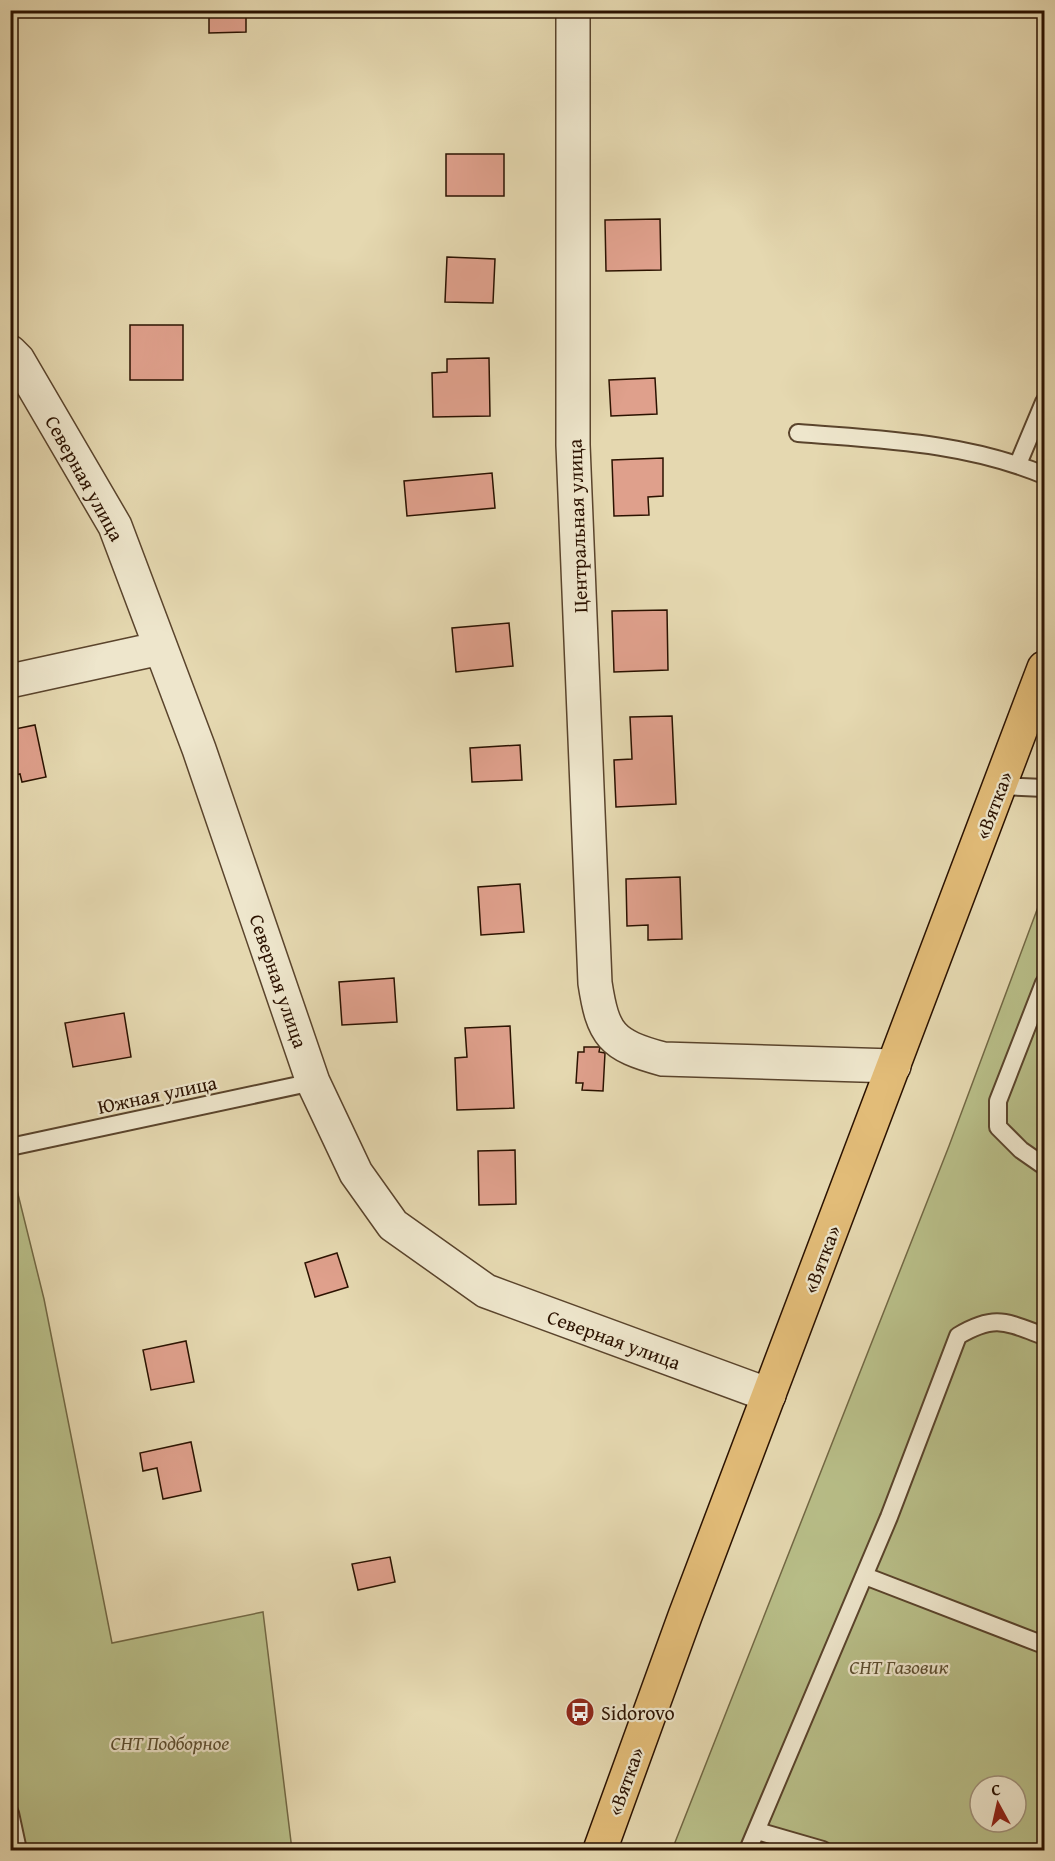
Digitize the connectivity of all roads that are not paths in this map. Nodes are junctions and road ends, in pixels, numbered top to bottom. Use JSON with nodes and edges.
{"nodes":[{"id":1,"x":573,"y":10,"type":"edge"},
{"id":2,"x":10,"y":352,"type":"edge"},
{"id":3,"x":1044,"y":402,"type":"edge"},
{"id":4,"x":798,"y":433,"type":"dead end"},
{"id":5,"x":1018,"y":464,"type":"junction"},
{"id":6,"x":1044,"y":475,"type":"edge"},
{"id":7,"x":161,"y":648,"type":"junction"},
{"id":8,"x":1044,"y":668,"type":"edge"},
{"id":9,"x":10,"y":681,"type":"edge"},
{"id":10,"x":1000,"y":786,"type":"junction"},
{"id":11,"x":1044,"y":788,"type":"edge"},
{"id":12,"x":1044,"y":983,"type":"edge"},
{"id":13,"x":894,"y":1066,"type":"junction"},
{"id":14,"x":313,"y":1082,"type":"junction"},
{"id":15,"x":10,"y":1147,"type":"edge"},
{"id":16,"x":1044,"y":1166,"type":"edge"},
{"id":17,"x":1044,"y":1336,"type":"edge"},
{"id":18,"x":769,"y":1395,"type":"junction"},
{"id":19,"x":865,"y":1576,"type":"junction"},
{"id":20,"x":1044,"y":1645,"type":"edge"},
{"id":21,"x":10,"y":1813,"type":"edge"},
{"id":22,"x":757,"y":1831,"type":"junction"},
{"id":23,"x":18,"y":1851,"type":"edge"},
{"id":24,"x":600,"y":1851,"type":"edge"},
{"id":25,"x":748,"y":1851,"type":"edge"},
{"id":26,"x":823,"y":1851,"type":"edge"}],
"edges":[{"from":1,"to":13,"type":"street","name":"Центральная улица"},
{"from":2,"to":7,"type":"street","name":"Северная улица"},
{"from":3,"to":5,"type":"lane"},
{"from":4,"to":5,"type":"lane"},
{"from":5,"to":6,"type":"lane"},
{"from":7,"to":9,"type":"street"},
{"from":7,"to":14,"type":"street","name":"Северная улица"},
{"from":8,"to":10,"type":"main road","name":"«Вятка»"},
{"from":10,"to":11,"type":"lane"},
{"from":10,"to":13,"type":"main road","name":"«Вятка»"},
{"from":12,"to":16,"type":"lane"},
{"from":13,"to":18,"type":"main road","name":"«Вятка»"},
{"from":14,"to":15,"type":"lane","name":"Южная улица"},
{"from":14,"to":18,"type":"street","name":"Северная улица"},
{"from":17,"to":19,"type":"lane"},
{"from":18,"to":24,"type":"main road","name":"«Вятка»"},
{"from":19,"to":20,"type":"lane"},
{"from":19,"to":22,"type":"lane"},
{"from":21,"to":23,"type":"lane"},
{"from":22,"to":25,"type":"lane"},
{"from":22,"to":26,"type":"lane"}]}
